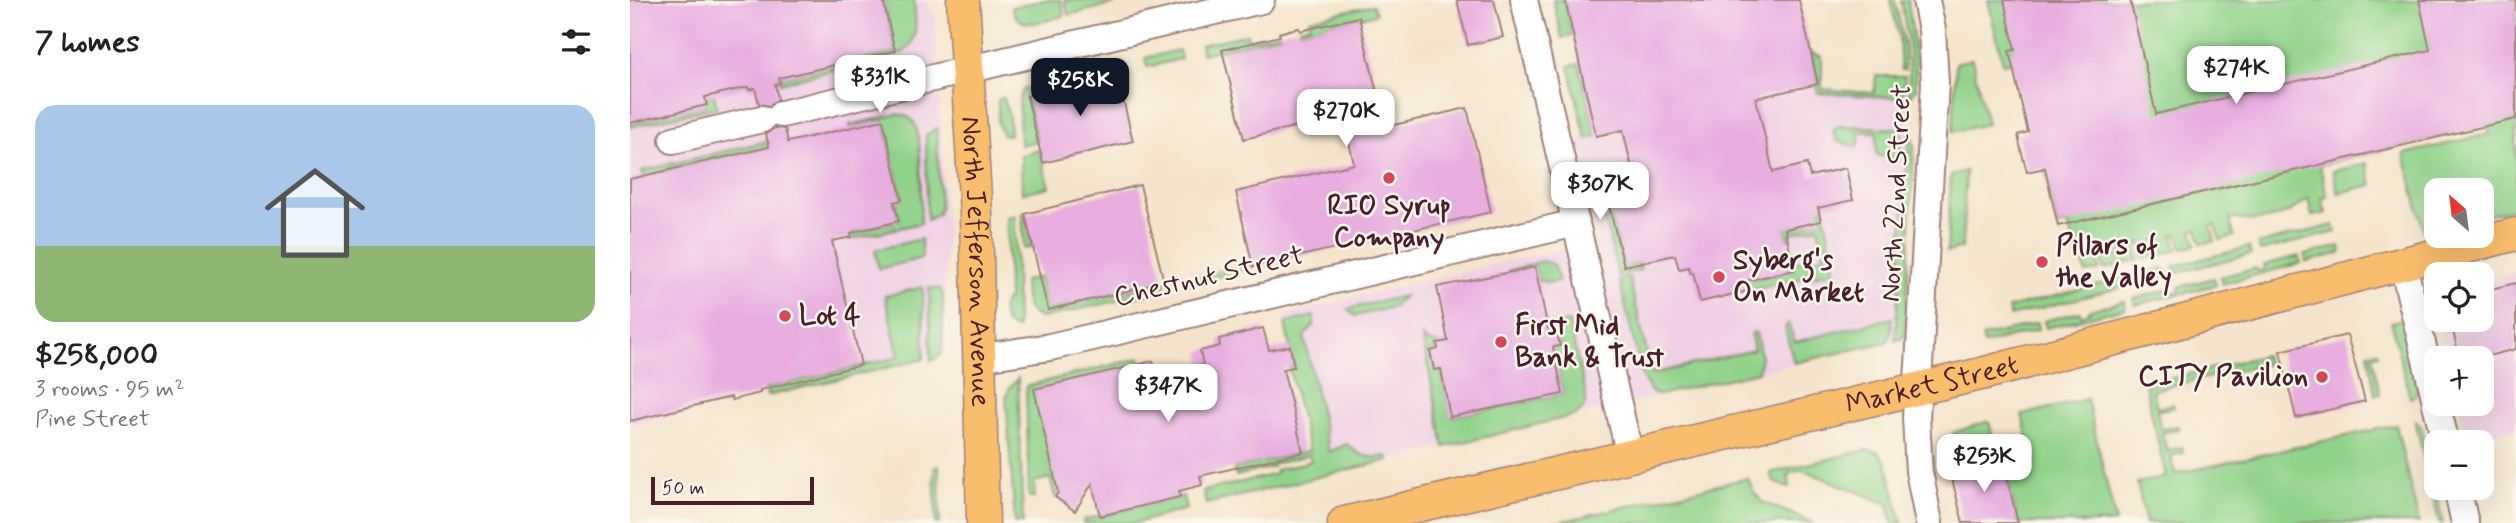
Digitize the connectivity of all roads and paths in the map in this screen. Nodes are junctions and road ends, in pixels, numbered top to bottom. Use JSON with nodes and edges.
{"nodes":[{"id":1,"x":963,"y":0,"type":"edge"},
{"id":2,"x":1261,"y":0,"type":"edge"},
{"id":3,"x":1524,"y":0,"type":"edge"},
{"id":4,"x":1926,"y":0,"type":"edge"},
{"id":5,"x":968,"y":70,"type":"junction"},
{"id":6,"x":673,"y":140,"type":"dead end"},
{"id":7,"x":1576,"y":223,"type":"junction"},
{"id":8,"x":2516,"y":234,"type":"edge"},
{"id":9,"x":2403,"y":264,"type":"junction"},
{"id":10,"x":2424,"y":352,"type":"edge"},
{"id":11,"x":978,"y":358,"type":"junction"},
{"id":12,"x":1917,"y":389,"type":"junction"},
{"id":13,"x":1630,"y":456,"type":"junction"},
{"id":14,"x":2459,"y":500,"type":"edge"},
{"id":15,"x":983,"y":523,"type":"edge"},
{"id":16,"x":1344,"y":523,"type":"edge"},
{"id":17,"x":1929,"y":523,"type":"edge"},
{"id":18,"x":2465,"y":523,"type":"edge"}],
"edges":[{"from":1,"to":5,"type":"main road","name":"North Jefferson Avenue"},
{"from":2,"to":5,"type":"street"},
{"from":3,"to":7,"type":"street"},
{"from":4,"to":12,"type":"street","name":"North 22nd Street"},
{"from":5,"to":6,"type":"street"},
{"from":5,"to":11,"type":"main road","name":"North Jefferson Avenue"},
{"from":7,"to":11,"type":"street","name":"Chestnut Street"},
{"from":7,"to":13,"type":"street"},
{"from":8,"to":9,"type":"main road","name":"Market Street"},
{"from":9,"to":10,"type":"street"},
{"from":9,"to":12,"type":"main road","name":"Market Street"},
{"from":11,"to":15,"type":"main road","name":"North Jefferson Avenue"},
{"from":12,"to":13,"type":"main road","name":"Market Street"},
{"from":12,"to":17,"type":"street","name":"North 22nd Street"},
{"from":13,"to":16,"type":"main road","name":"Market Street"},
{"from":14,"to":18,"type":"street"}]}
